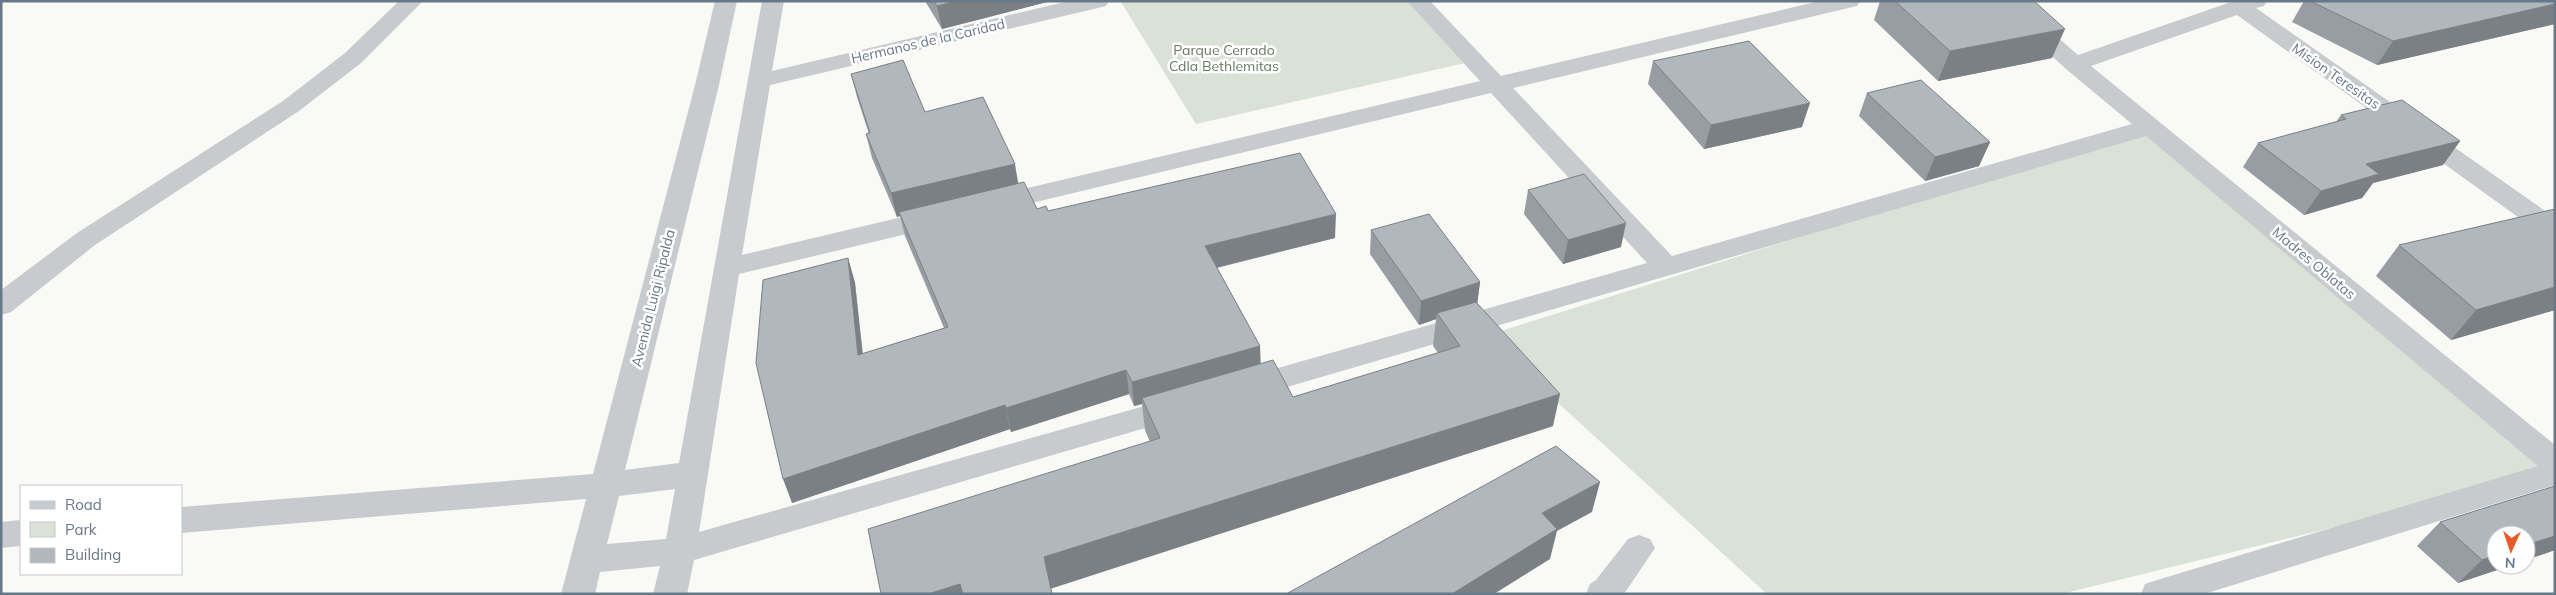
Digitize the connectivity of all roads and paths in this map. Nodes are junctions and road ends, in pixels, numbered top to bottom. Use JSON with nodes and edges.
{"nodes":[{"id":1,"x":412,"y":1,"type":"edge"},
{"id":2,"x":726,"y":1,"type":"edge"},
{"id":3,"x":774,"y":1,"type":"edge"},
{"id":4,"x":1098,"y":1,"type":"edge"},
{"id":5,"x":1418,"y":1,"type":"edge"},
{"id":6,"x":1849,"y":1,"type":"edge"},
{"id":7,"x":2003,"y":1,"type":"edge"},
{"id":8,"x":2248,"y":4,"type":"edge"},
{"id":9,"x":2074,"y":64,"type":"junction"},
{"id":10,"x":759,"y":81,"type":"junction"},
{"id":11,"x":1496,"y":84,"type":"junction"},
{"id":12,"x":2150,"y":127,"type":"junction"},
{"id":13,"x":2555,"y":231,"type":"edge"},
{"id":14,"x":1666,"y":266,"type":"junction"},
{"id":15,"x":726,"y":268,"type":"junction"},
{"id":16,"x":1,"y":305,"type":"edge"},
{"id":17,"x":2555,"y":463,"type":"edge"},
{"id":18,"x":2555,"y":473,"type":"edge"},
{"id":19,"x":693,"y":474,"type":"junction"},
{"id":20,"x":605,"y":485,"type":"junction"},
{"id":21,"x":182,"y":520,"type":"edge"},
{"id":22,"x":20,"y":533,"type":"edge"},
{"id":23,"x":1,"y":535,"type":"edge"},
{"id":24,"x":1639,"y":548,"type":"dead end"},
{"id":25,"x":680,"y":552,"type":"junction"},
{"id":26,"x":586,"y":560,"type":"junction"},
{"id":27,"x":578,"y":594,"type":"edge"},
{"id":28,"x":670,"y":594,"type":"edge"},
{"id":29,"x":1602,"y":594,"type":"edge"},
{"id":30,"x":2157,"y":594,"type":"edge"}],
"edges":[{"from":1,"to":16,"type":"street"},
{"from":2,"to":20,"type":"street","name":"Avenida Luigi Ripalda"},
{"from":3,"to":10,"type":"street"},
{"from":4,"to":10,"type":"street","name":"Hermanos de la Caridad"},
{"from":5,"to":11,"type":"street"},
{"from":6,"to":11,"type":"street"},
{"from":7,"to":9,"type":"street","name":"Madres Oblatas"},
{"from":8,"to":9,"type":"street"},
{"from":8,"to":13,"type":"street","name":"Mision Teresitas"},
{"from":9,"to":12,"type":"street","name":"Madres Oblatas"},
{"from":10,"to":15,"type":"street"},
{"from":11,"to":14,"type":"street"},
{"from":11,"to":15,"type":"street"},
{"from":12,"to":14,"type":"street"},
{"from":12,"to":17,"type":"street","name":"Madres Oblatas"},
{"from":14,"to":25,"type":"street"},
{"from":15,"to":19,"type":"street"},
{"from":18,"to":30,"type":"street"},
{"from":19,"to":20,"type":"street"},
{"from":19,"to":25,"type":"street"},
{"from":20,"to":21,"type":"street"},
{"from":20,"to":26,"type":"street","name":"Avenida Luigi Ripalda"},
{"from":22,"to":23,"type":"street"},
{"from":24,"to":29,"type":"street"},
{"from":25,"to":26,"type":"street"},
{"from":25,"to":28,"type":"street"},
{"from":26,"to":27,"type":"street","name":"Avenida Luigi Ripalda"}]}
